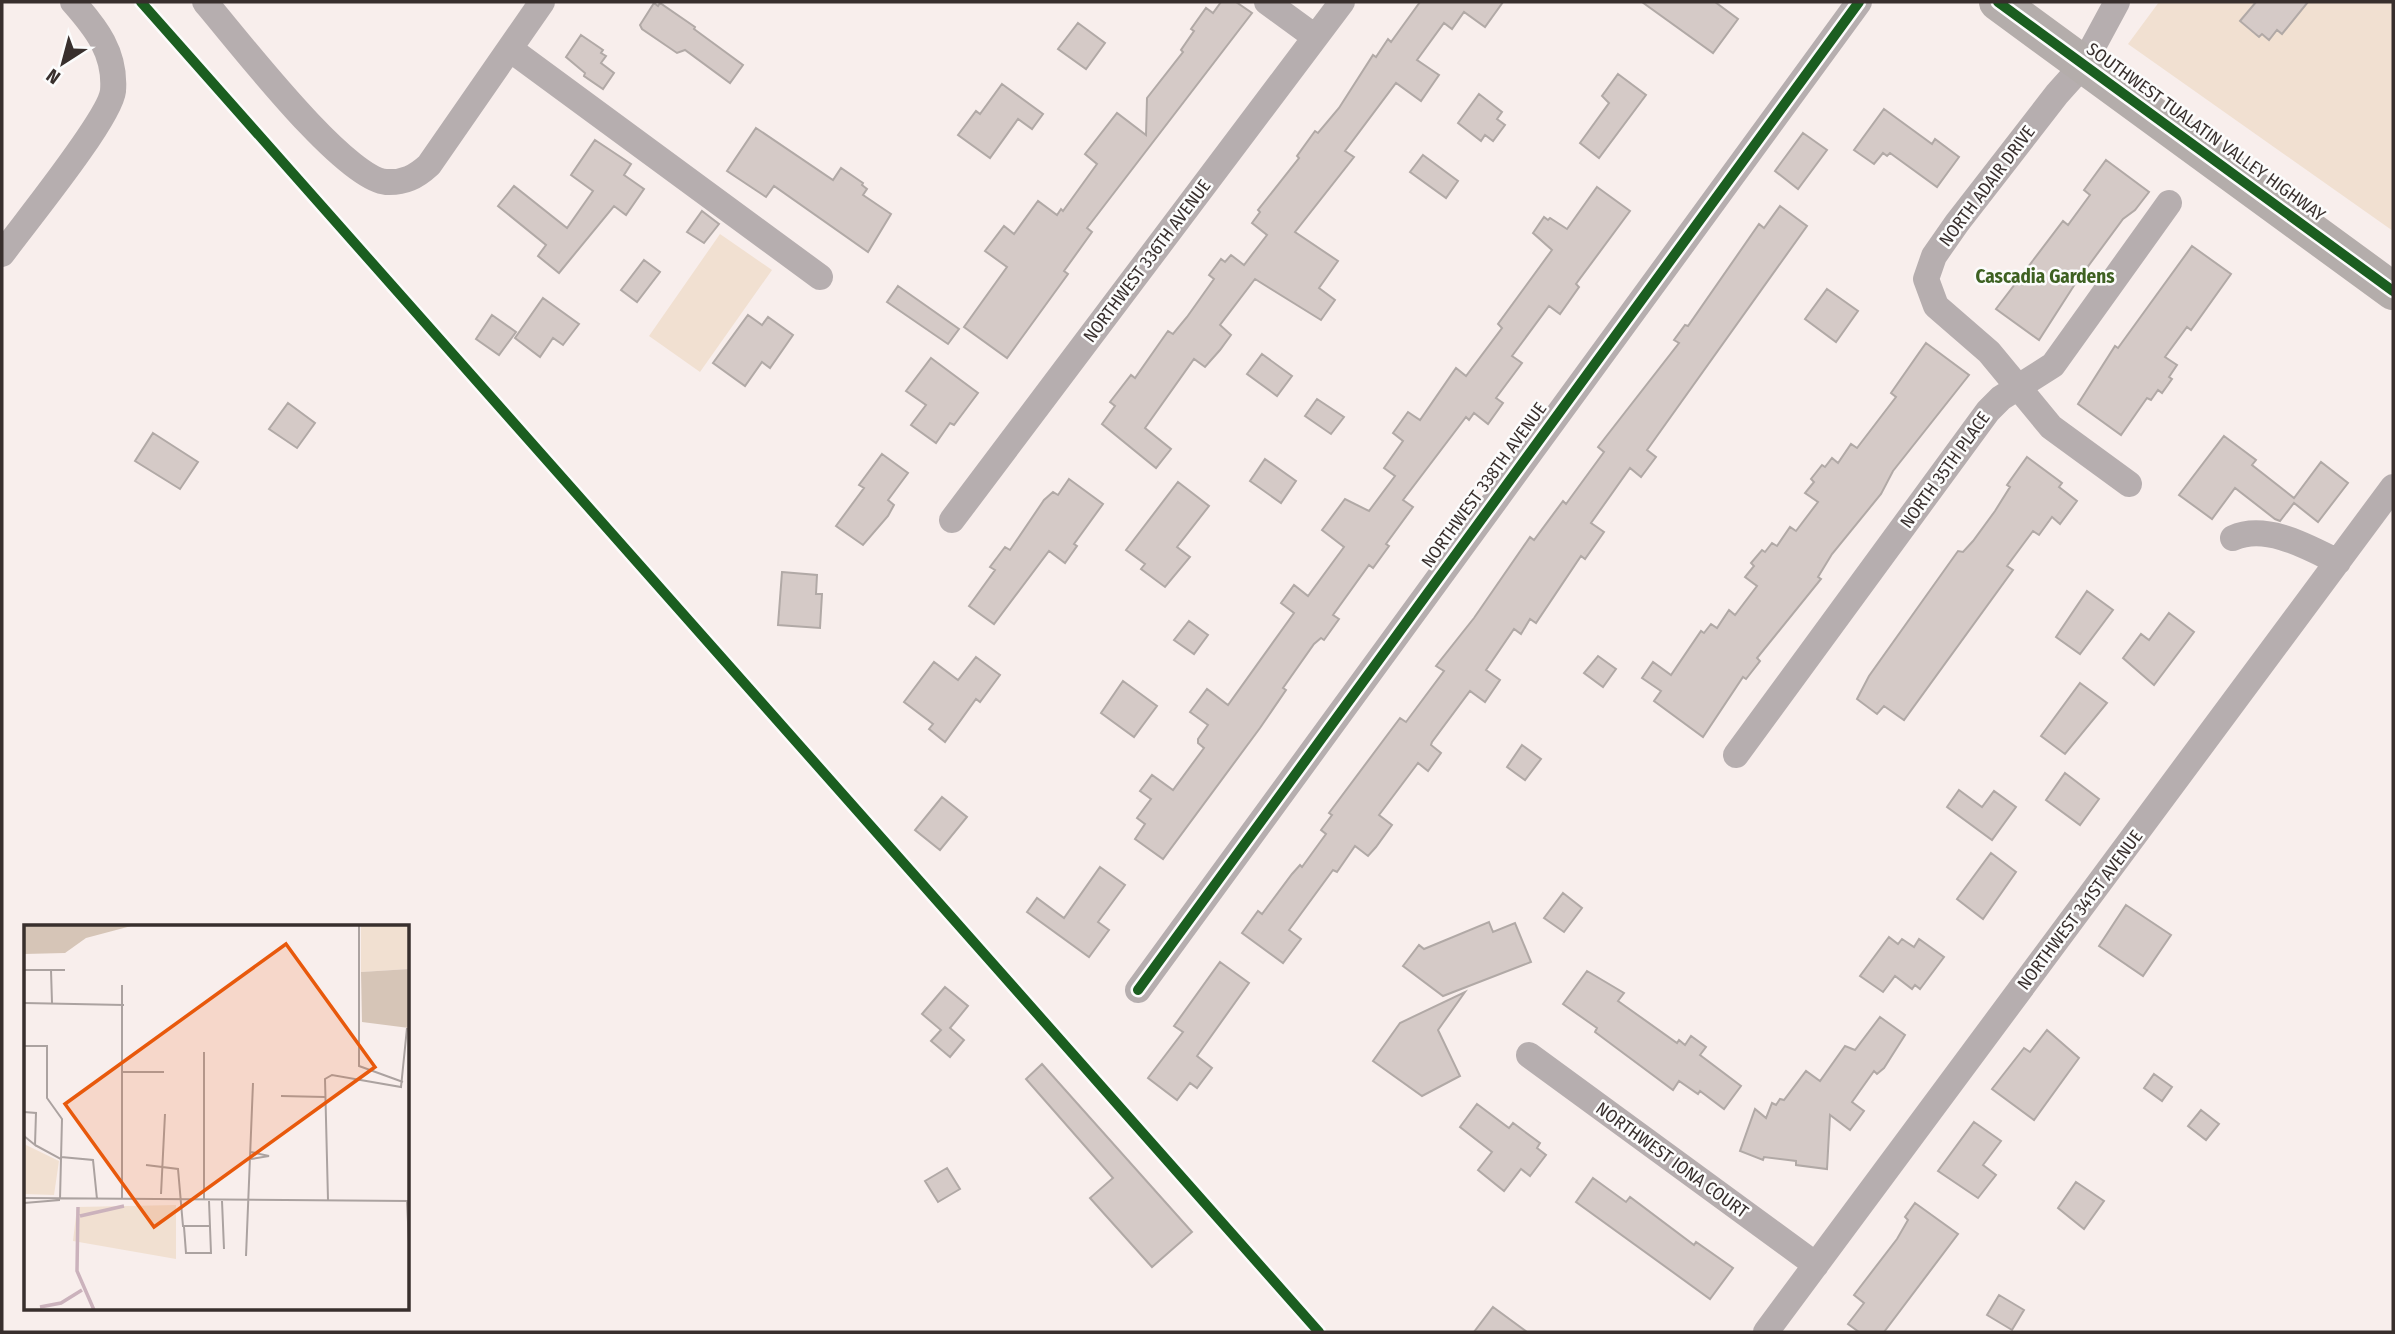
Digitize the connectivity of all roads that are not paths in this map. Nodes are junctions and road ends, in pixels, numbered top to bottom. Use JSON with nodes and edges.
{"nodes":[{"id":1,"x":73,"y":2,"type":"edge"},
{"id":2,"x":205,"y":2,"type":"edge"},
{"id":3,"x":542,"y":2,"type":"edge"},
{"id":4,"x":1267,"y":2,"type":"edge"},
{"id":5,"x":1342,"y":2,"type":"edge"},
{"id":6,"x":1859,"y":2,"type":"edge"},
{"id":7,"x":1998,"y":2,"type":"edge"},
{"id":8,"x":2117,"y":2,"type":"edge"},
{"id":9,"x":1315,"y":37,"type":"junction"},
{"id":10,"x":510,"y":49,"type":"junction"},
{"id":11,"x":2083,"y":65,"type":"junction"},
{"id":12,"x":2169,"y":204,"type":"dead end"},
{"id":13,"x":2,"y":254,"type":"edge"},
{"id":14,"x":820,"y":277,"type":"dead end"},
{"id":15,"x":2393,"y":291,"type":"edge"},
{"id":16,"x":2020,"y":386,"type":"junction"},
{"id":17,"x":2129,"y":484,"type":"dead end"},
{"id":18,"x":2393,"y":487,"type":"edge"},
{"id":19,"x":952,"y":520,"type":"dead end"},
{"id":20,"x":2233,"y":538,"type":"dead end"},
{"id":21,"x":2338,"y":562,"type":"junction"},
{"id":22,"x":1737,"y":755,"type":"dead end"},
{"id":23,"x":1138,"y":990,"type":"dead end"},
{"id":24,"x":1529,"y":1055,"type":"dead end"},
{"id":25,"x":1816,"y":1265,"type":"junction"},
{"id":26,"x":1766,"y":1332,"type":"edge"}],
"edges":[{"from":1,"to":13,"type":"street"},
{"from":2,"to":10,"type":"street"},
{"from":3,"to":10,"type":"street"},
{"from":4,"to":9,"type":"street"},
{"from":5,"to":9,"type":"street","name":"NORTHWEST 336TH AVENUE"},
{"from":6,"to":23,"type":"street","name":"NORTHWEST 338TH AVENUE"},
{"from":7,"to":11,"type":"highway","name":"SOUTHWEST TUALATIN VALLEY HIGHWAY"},
{"from":8,"to":11,"type":"street","name":"NORTH ADAIR DRIVE"},
{"from":9,"to":19,"type":"street","name":"NORTHWEST 336TH AVENUE"},
{"from":10,"to":14,"type":"street"},
{"from":11,"to":15,"type":"highway","name":"SOUTHWEST TUALATIN VALLEY HIGHWAY"},
{"from":11,"to":16,"type":"street","name":"NORTH ADAIR DRIVE"},
{"from":12,"to":16,"type":"street","name":"NORTH 35TH PLACE"},
{"from":16,"to":17,"type":"street","name":"NORTH ADAIR DRIVE"},
{"from":16,"to":22,"type":"street","name":"NORTH 35TH PLACE"},
{"from":18,"to":21,"type":"street","name":"NORTHWEST 341ST AVENUE"},
{"from":20,"to":21,"type":"street"},
{"from":21,"to":25,"type":"street","name":"NORTHWEST 341ST AVENUE"},
{"from":24,"to":25,"type":"street","name":"NORTHWEST IONA COURT"},
{"from":25,"to":26,"type":"street","name":"NORTHWEST 341ST AVENUE"}]}
